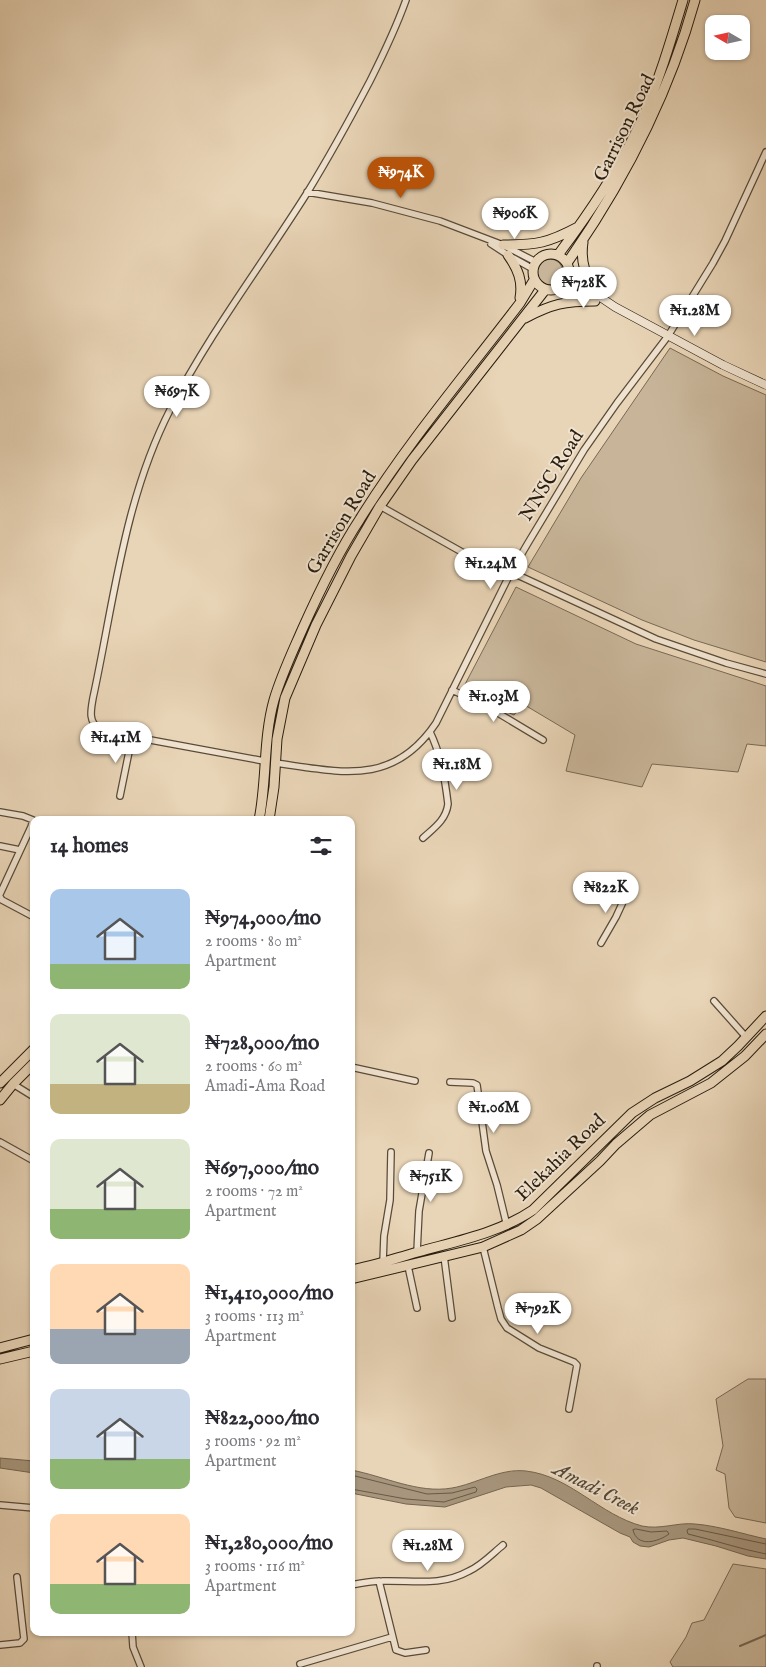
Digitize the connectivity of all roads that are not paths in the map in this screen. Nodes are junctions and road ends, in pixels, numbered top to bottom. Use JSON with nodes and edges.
{"nodes":[{"id":1,"x":406,"y":0,"type":"edge"},
{"id":2,"x":683,"y":0,"type":"edge"},
{"id":3,"x":695,"y":0,"type":"edge"},
{"id":4,"x":766,"y":152,"type":"edge"},
{"id":5,"x":307,"y":192,"type":"junction"},
{"id":6,"x":580,"y":226,"type":"junction"},
{"id":7,"x":584,"y":239,"type":"junction"},
{"id":8,"x":485,"y":240,"type":"junction"},
{"id":9,"x":503,"y":245,"type":"junction"},
{"id":10,"x":508,"y":255,"type":"junction"},
{"id":11,"x":558,"y":255,"type":"junction"},
{"id":12,"x":567,"y":263,"type":"junction"},
{"id":13,"x":535,"y":265,"type":"junction"},
{"id":14,"x":569,"y":276,"type":"junction"},
{"id":15,"x":534,"y":280,"type":"junction"},
{"id":16,"x":561,"y":288,"type":"junction"},
{"id":17,"x":545,"y":290,"type":"junction"},
{"id":18,"x":596,"y":298,"type":"junction"},
{"id":19,"x":520,"y":303,"type":"junction"},
{"id":20,"x":521,"y":321,"type":"junction"},
{"id":21,"x":668,"y":336,"type":"junction"},
{"id":22,"x":766,"y":385,"type":"edge"},
{"id":23,"x":380,"y":506,"type":"junction"},
{"id":24,"x":512,"y":572,"type":"junction"},
{"id":25,"x":766,"y":674,"type":"edge"},
{"id":26,"x":452,"y":690,"type":"junction"},
{"id":27,"x":430,"y":732,"type":"junction"},
{"id":28,"x":132,"y":737,"type":"junction"},
{"id":29,"x":543,"y":740,"type":"dead end"},
{"id":30,"x":264,"y":761,"type":"junction"},
{"id":31,"x":275,"y":763,"type":"junction"},
{"id":32,"x":120,"y":796,"type":"dead end"},
{"id":33,"x":0,"y":812,"type":"edge"},
{"id":34,"x":260,"y":816,"type":"edge"},
{"id":35,"x":270,"y":816,"type":"edge"},
{"id":36,"x":30,"y":819,"type":"edge"},
{"id":37,"x":30,"y":827,"type":"edge"},
{"id":38,"x":423,"y":838,"type":"dead end"},
{"id":39,"x":0,"y":846,"type":"edge"},
{"id":40,"x":20,"y":850,"type":"junction"},
{"id":41,"x":628,"y":893,"type":"dead end"},
{"id":42,"x":0,"y":896,"type":"edge"},
{"id":43,"x":30,"y":915,"type":"edge"},
{"id":44,"x":601,"y":943,"type":"dead end"},
{"id":45,"x":714,"y":1001,"type":"dead end"},
{"id":46,"x":766,"y":1016,"type":"edge"},
{"id":47,"x":766,"y":1034,"type":"edge"},
{"id":48,"x":746,"y":1037,"type":"junction"},
{"id":49,"x":30,"y":1053,"type":"edge"},
{"id":50,"x":30,"y":1068,"type":"edge"},
{"id":51,"x":355,"y":1068,"type":"edge"},
{"id":52,"x":415,"y":1080,"type":"dead end"},
{"id":53,"x":450,"y":1082,"type":"dead end"},
{"id":54,"x":0,"y":1083,"type":"edge"},
{"id":55,"x":13,"y":1084,"type":"junction"},
{"id":56,"x":30,"y":1095,"type":"edge"},
{"id":57,"x":0,"y":1100,"type":"edge"},
{"id":58,"x":0,"y":1142,"type":"edge"},
{"id":59,"x":390,"y":1152,"type":"dead end"},
{"id":60,"x":429,"y":1153,"type":"dead end"},
{"id":61,"x":30,"y":1159,"type":"edge"},
{"id":62,"x":507,"y":1226,"type":"junction"},
{"id":63,"x":483,"y":1247,"type":"junction"},
{"id":64,"x":417,"y":1252,"type":"junction"},
{"id":65,"x":444,"y":1256,"type":"junction"},
{"id":66,"x":383,"y":1262,"type":"junction"},
{"id":67,"x":408,"y":1266,"type":"junction"},
{"id":68,"x":355,"y":1269,"type":"edge"},
{"id":69,"x":355,"y":1278,"type":"edge"},
{"id":70,"x":417,"y":1308,"type":"dead end"},
{"id":71,"x":452,"y":1318,"type":"dead end"},
{"id":72,"x":30,"y":1340,"type":"edge"},
{"id":73,"x":0,"y":1348,"type":"edge"},
{"id":74,"x":30,"y":1352,"type":"edge"},
{"id":75,"x":0,"y":1359,"type":"edge"},
{"id":76,"x":569,"y":1409,"type":"dead end"},
{"id":77,"x":0,"y":1504,"type":"edge"},
{"id":78,"x":30,"y":1508,"type":"edge"},
{"id":79,"x":503,"y":1545,"type":"dead end"},
{"id":80,"x":17,"y":1577,"type":"dead end"},
{"id":81,"x":379,"y":1581,"type":"junction"},
{"id":82,"x":355,"y":1584,"type":"edge"},
{"id":83,"x":132,"y":1636,"type":"edge"},
{"id":84,"x":392,"y":1637,"type":"junction"},
{"id":85,"x":0,"y":1645,"type":"edge"},
{"id":86,"x":426,"y":1650,"type":"dead end"},
{"id":87,"x":300,"y":1664,"type":"dead end"},
{"id":88,"x":140,"y":1667,"type":"edge"}],
"edges":[{"from":1,"to":5,"type":"street"},
{"from":2,"to":6,"type":"main road","name":"Garrison Road"},
{"from":3,"to":7,"type":"main road","name":"Garrison Road"},
{"from":4,"to":21,"type":"street","name":"NNSC Road"},
{"from":5,"to":8,"type":"street"},
{"from":5,"to":28,"type":"street"},
{"from":6,"to":9,"type":"main road"},
{"from":6,"to":11,"type":"main road","name":"Garrison Road"},
{"from":7,"to":12,"type":"main road","name":"Garrison Road"},
{"from":7,"to":18,"type":"main road"},
{"from":8,"to":9,"type":"street"},
{"from":8,"to":10,"type":"street"},
{"from":9,"to":13,"type":"street"},
{"from":10,"to":13,"type":"street"},
{"from":10,"to":19,"type":"main road"},
{"from":11,"to":12,"type":"main road"},
{"from":11,"to":13,"type":"main road"},
{"from":12,"to":14,"type":"main road"},
{"from":13,"to":15,"type":"main road"},
{"from":14,"to":16,"type":"main road"},
{"from":14,"to":18,"type":"street"},
{"from":15,"to":17,"type":"main road"},
{"from":15,"to":19,"type":"main road","name":"Garrison Road"},
{"from":16,"to":17,"type":"main road"},
{"from":16,"to":18,"type":"street"},
{"from":17,"to":20,"type":"main road","name":"Garrison Road"},
{"from":18,"to":20,"type":"main road"},
{"from":18,"to":21,"type":"street"},
{"from":19,"to":30,"type":"main road","name":"Garrison Road"},
{"from":20,"to":23,"type":"main road","name":"Garrison Road"},
{"from":21,"to":22,"type":"street"},
{"from":21,"to":24,"type":"street","name":"NNSC Road"},
{"from":23,"to":24,"type":"street"},
{"from":23,"to":31,"type":"main road","name":"Garrison Road"},
{"from":24,"to":25,"type":"street"},
{"from":24,"to":26,"type":"street","name":"NNSC Road"},
{"from":26,"to":27,"type":"street","name":"NNSC Road"},
{"from":26,"to":29,"type":"street"},
{"from":27,"to":31,"type":"street","name":"NNSC Road"},
{"from":27,"to":38,"type":"street"},
{"from":28,"to":30,"type":"street"},
{"from":28,"to":32,"type":"street"},
{"from":30,"to":34,"type":"main road","name":"Garrison Road"},
{"from":31,"to":35,"type":"main road","name":"Garrison Road"},
{"from":33,"to":36,"type":"street"},
{"from":37,"to":40,"type":"street"},
{"from":39,"to":40,"type":"street"},
{"from":40,"to":42,"type":"street"},
{"from":41,"to":44,"type":"street"},
{"from":42,"to":43,"type":"street"},
{"from":45,"to":48,"type":"street"},
{"from":46,"to":48,"type":"main road","name":"Elekahia Road"},
{"from":47,"to":63,"type":"main road","name":"Elekahia Road"},
{"from":48,"to":62,"type":"main road","name":"Elekahia Road"},
{"from":49,"to":54,"type":"main road"},
{"from":50,"to":55,"type":"main road"},
{"from":51,"to":52,"type":"street"},
{"from":53,"to":62,"type":"street"},
{"from":55,"to":56,"type":"street"},
{"from":55,"to":57,"type":"main road"},
{"from":58,"to":61,"type":"street"},
{"from":59,"to":66,"type":"street"},
{"from":60,"to":64,"type":"street"},
{"from":62,"to":64,"type":"main road","name":"Elekahia Road"},
{"from":63,"to":65,"type":"main road","name":"Elekahia Road"},
{"from":63,"to":76,"type":"street"},
{"from":64,"to":66,"type":"main road","name":"Elekahia Road"},
{"from":65,"to":67,"type":"main road","name":"Elekahia Road"},
{"from":65,"to":71,"type":"street"},
{"from":66,"to":68,"type":"main road","name":"Elekahia Road"},
{"from":67,"to":69,"type":"main road","name":"Elekahia Road"},
{"from":67,"to":70,"type":"street"},
{"from":72,"to":73,"type":"main road"},
{"from":74,"to":75,"type":"main road"},
{"from":77,"to":78,"type":"street"},
{"from":79,"to":81,"type":"street"},
{"from":80,"to":85,"type":"street"},
{"from":81,"to":82,"type":"street"},
{"from":81,"to":84,"type":"street"},
{"from":83,"to":88,"type":"street"},
{"from":84,"to":86,"type":"street"},
{"from":84,"to":87,"type":"street"}]}
